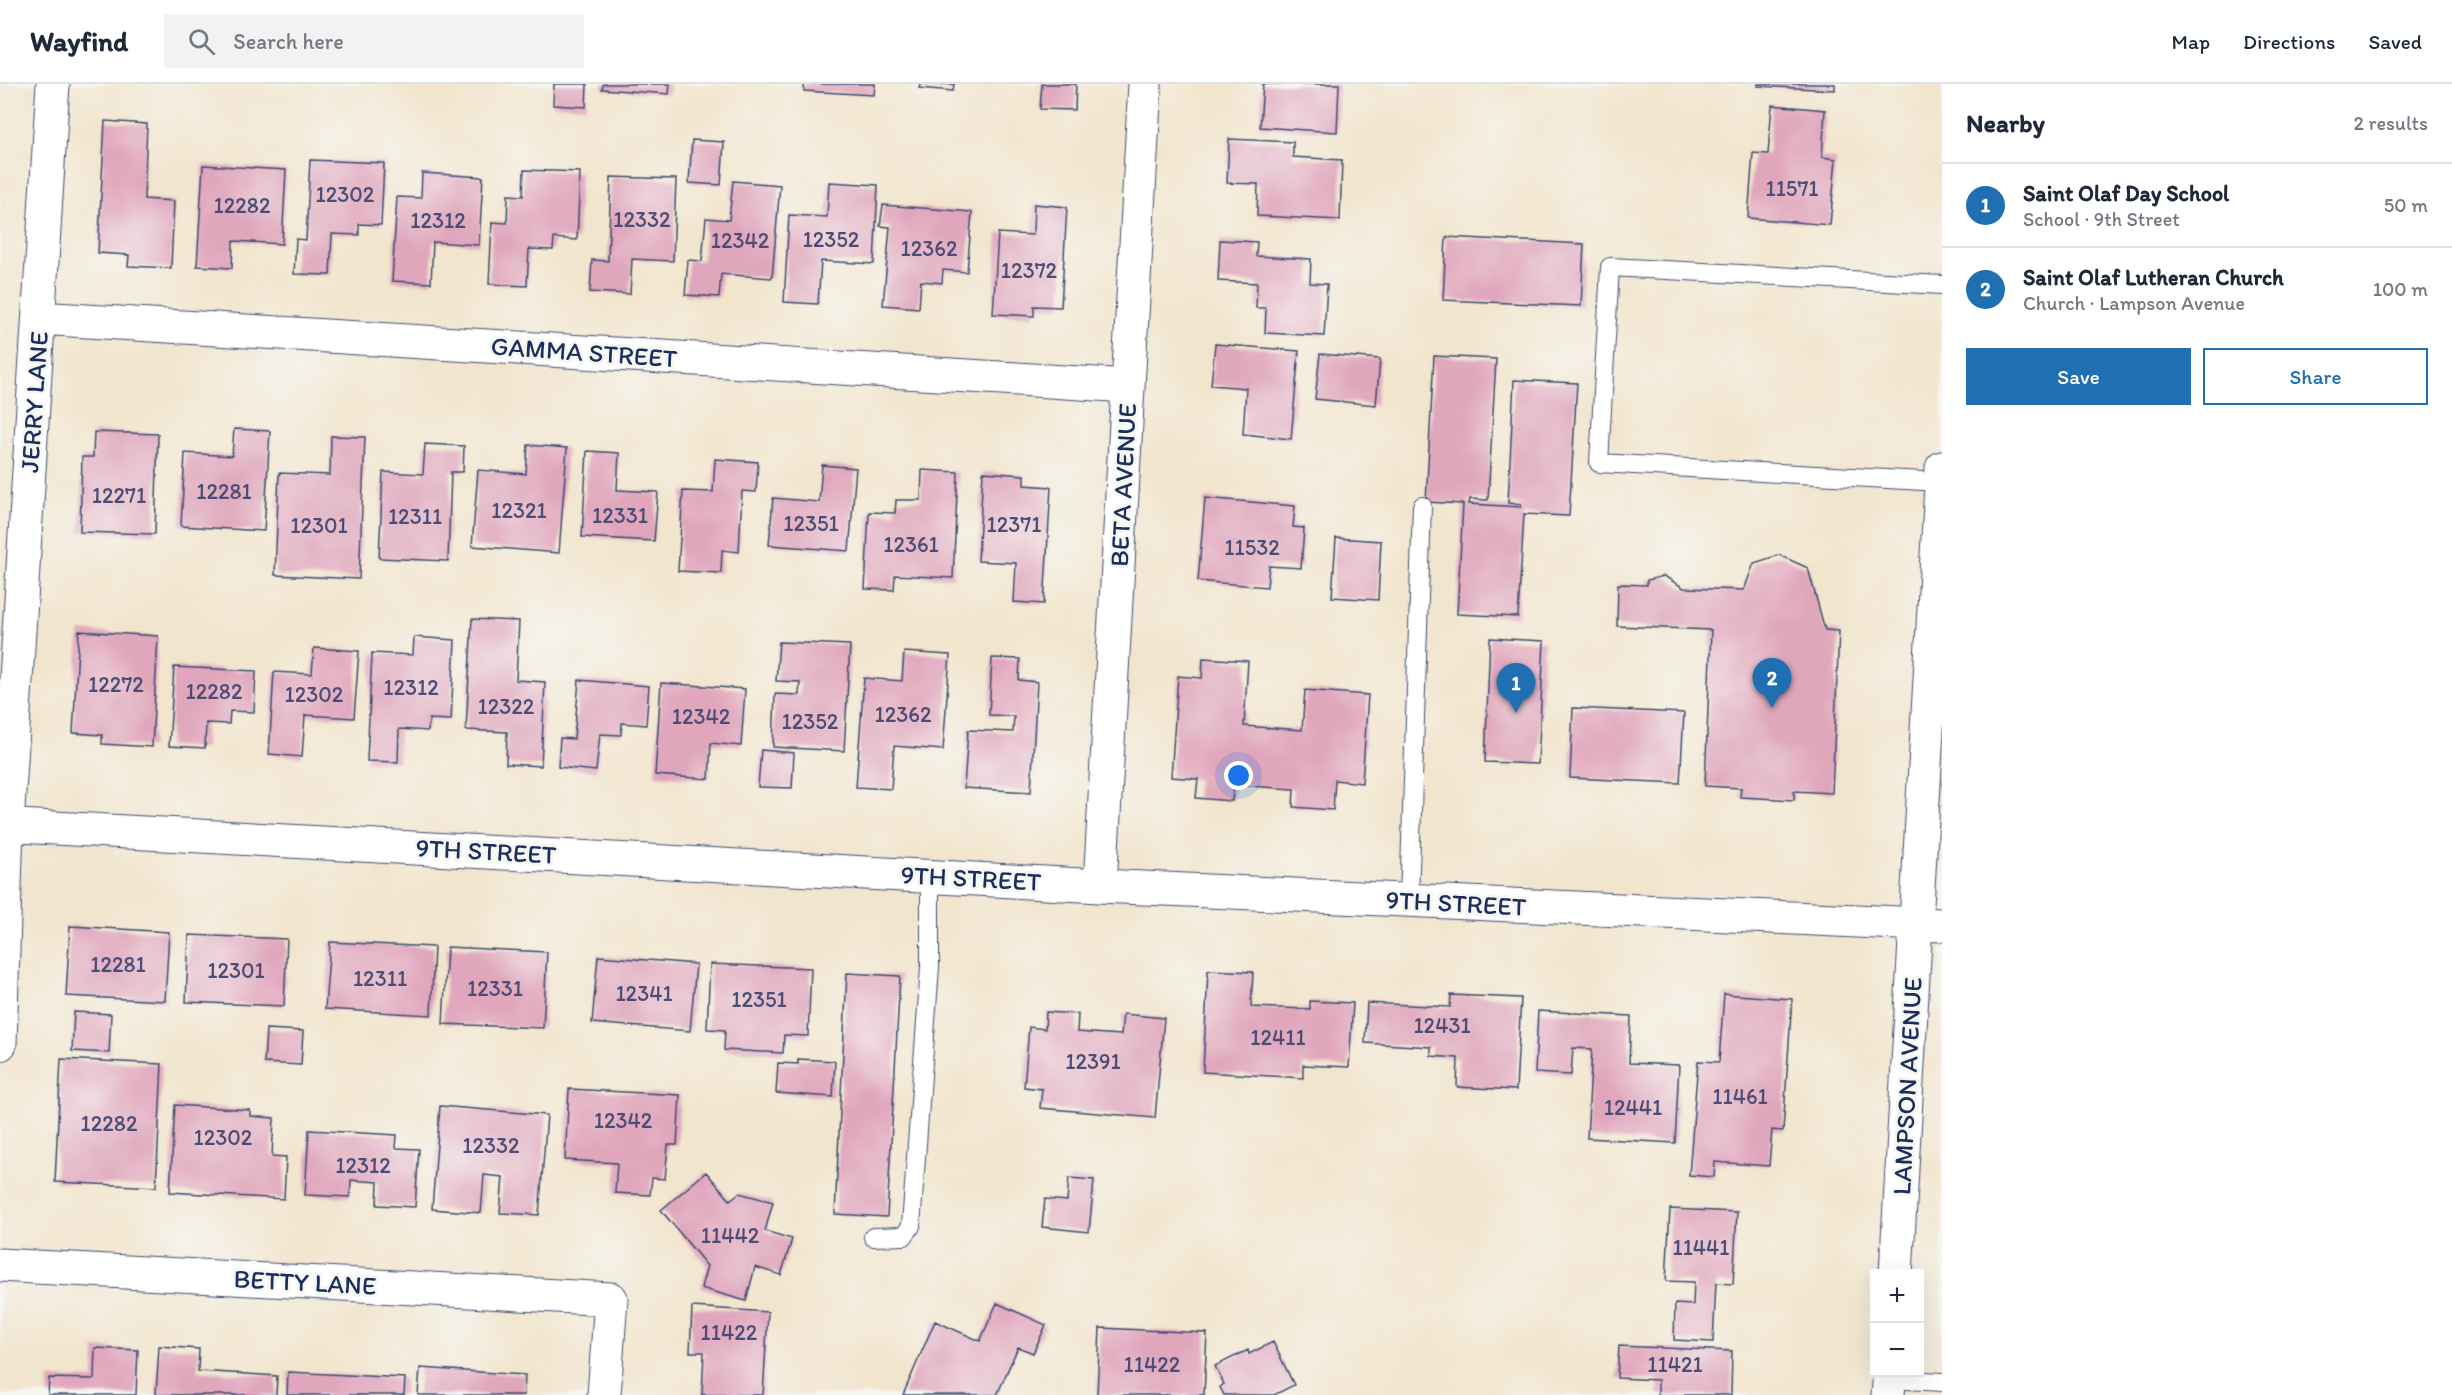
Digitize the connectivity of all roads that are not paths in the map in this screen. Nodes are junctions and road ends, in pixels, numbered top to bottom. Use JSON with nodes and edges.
{"nodes":[{"id":1,"x":53,"y":84,"type":"edge"},
{"id":2,"x":1145,"y":84,"type":"edge"},
{"id":3,"x":1942,"y":285,"type":"edge"},
{"id":4,"x":39,"y":318,"type":"junction"},
{"id":5,"x":1128,"y":386,"type":"junction"},
{"id":6,"x":1942,"y":468,"type":"edge"},
{"id":7,"x":1941,"y":482,"type":"edge"},
{"id":8,"x":1422,"y":506,"type":"dead end"},
{"id":9,"x":4,"y":825,"type":"edge"},
{"id":10,"x":930,"y":876,"type":"junction"},
{"id":11,"x":1100,"y":886,"type":"junction"},
{"id":12,"x":1409,"y":901,"type":"junction"},
{"id":13,"x":1929,"y":925,"type":"edge"},
{"id":14,"x":0,"y":1044,"type":"edge"},
{"id":15,"x":873,"y":1237,"type":"dead end"},
{"id":16,"x":0,"y":1265,"type":"edge"},
{"id":17,"x":1896,"y":1269,"type":"edge"},
{"id":18,"x":1889,"y":1382,"type":"edge"},
{"id":19,"x":1942,"y":1382,"type":"edge"},
{"id":20,"x":604,"y":1395,"type":"edge"}],
"edges":[{"from":1,"to":4,"type":"street","name":"JERRY LANE"},
{"from":2,"to":5,"type":"street","name":"BETA AVENUE"},
{"from":3,"to":7,"type":"lane"},
{"from":4,"to":5,"type":"street","name":"GAMMA STREET"},
{"from":4,"to":9,"type":"street","name":"JERRY LANE"},
{"from":5,"to":11,"type":"street","name":"BETA AVENUE"},
{"from":6,"to":7,"type":"street","name":"LAMPSON AVENUE"},
{"from":7,"to":13,"type":"street","name":"LAMPSON AVENUE"},
{"from":8,"to":12,"type":"lane"},
{"from":9,"to":10,"type":"street","name":"9TH STREET"},
{"from":9,"to":14,"type":"street","name":"JERRY LANE"},
{"from":10,"to":11,"type":"street","name":"9TH STREET"},
{"from":10,"to":15,"type":"lane"},
{"from":11,"to":12,"type":"street","name":"9TH STREET"},
{"from":12,"to":13,"type":"street","name":"9TH STREET"},
{"from":13,"to":17,"type":"street","name":"LAMPSON AVENUE"},
{"from":16,"to":20,"type":"street","name":"BETTY LANE"},
{"from":18,"to":19,"type":"lane"}]}
